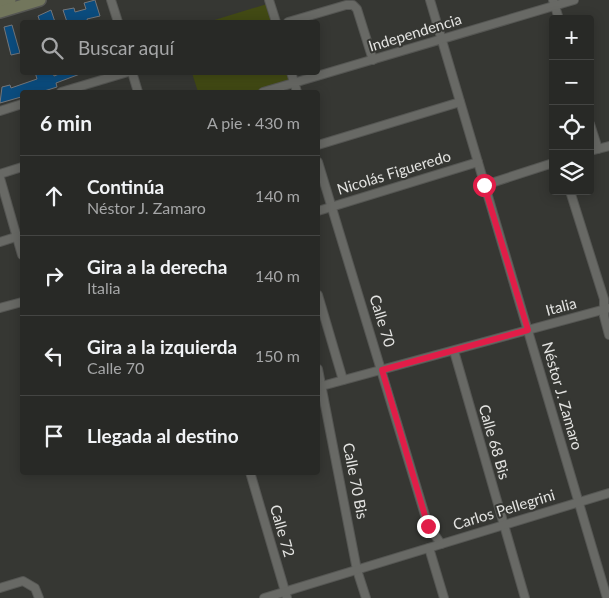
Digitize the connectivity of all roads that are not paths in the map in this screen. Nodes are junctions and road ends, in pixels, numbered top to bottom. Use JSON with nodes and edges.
{"nodes":[{"id":1,"x":10,"y":0,"type":"edge"},
{"id":2,"x":40,"y":0,"type":"edge"},
{"id":3,"x":111,"y":0,"type":"edge"},
{"id":4,"x":269,"y":0,"type":"edge"},
{"id":5,"x":430,"y":0,"type":"edge"},
{"id":6,"x":574,"y":0,"type":"edge"},
{"id":7,"x":0,"y":3,"type":"edge"},
{"id":8,"x":554,"y":3,"type":"edge"},
{"id":9,"x":0,"y":12,"type":"edge"},
{"id":10,"x":117,"y":20,"type":"edge"},
{"id":11,"x":275,"y":20,"type":"edge"},
{"id":12,"x":295,"y":20,"type":"edge"},
{"id":13,"x":442,"y":38,"type":"junction"},
{"id":14,"x":373,"y":60,"type":"junction"},
{"id":15,"x":120,"y":75,"type":"edge"},
{"id":16,"x":131,"y":75,"type":"edge"},
{"id":17,"x":292,"y":75,"type":"edge"},
{"id":18,"x":294,"y":83,"type":"junction"},
{"id":19,"x":68,"y":90,"type":"edge"},
{"id":20,"x":137,"y":90,"type":"edge"},
{"id":21,"x":270,"y":90,"type":"edge"},
{"id":22,"x":296,"y":90,"type":"edge"},
{"id":23,"x":460,"y":102,"type":"junction"},
{"id":24,"x":20,"y":105,"type":"edge"},
{"id":25,"x":0,"y":111,"type":"edge"},
{"id":26,"x":320,"y":144,"type":"edge"},
{"id":27,"x":609,"y":146,"type":"edge"},
{"id":28,"x":594,"y":150,"type":"edge"},
{"id":29,"x":478,"y":162,"type":"junction"},
{"id":30,"x":549,"y":164,"type":"edge"},
{"id":31,"x":20,"y":168,"type":"edge"},
{"id":32,"x":320,"y":170,"type":"edge"},
{"id":33,"x":0,"y":176,"type":"edge"},
{"id":34,"x":484,"y":185,"type":"junction"},
{"id":35,"x":571,"y":195,"type":"edge"},
{"id":36,"x":330,"y":207,"type":"junction"},
{"id":37,"x":320,"y":210,"type":"edge"},
{"id":38,"x":20,"y":236,"type":"edge"},
{"id":39,"x":0,"y":242,"type":"edge"},
{"id":40,"x":320,"y":302,"type":"edge"},
{"id":41,"x":20,"y":303,"type":"edge"},
{"id":42,"x":0,"y":308,"type":"edge"},
{"id":43,"x":607,"y":309,"type":"edge"},
{"id":44,"x":528,"y":330,"type":"junction"},
{"id":45,"x":609,"y":336,"type":"edge"},
{"id":46,"x":454,"y":351,"type":"junction"},
{"id":47,"x":382,"y":370,"type":"junction"},
{"id":48,"x":343,"y":380,"type":"junction"},
{"id":49,"x":320,"y":386,"type":"edge"},
{"id":50,"x":251,"y":475,"type":"edge"},
{"id":51,"x":609,"y":492,"type":"edge"},
{"id":52,"x":579,"y":502,"type":"junction"},
{"id":53,"x":504,"y":525,"type":"junction"},
{"id":54,"x":441,"y":544,"type":"junction"},
{"id":55,"x":429,"y":548,"type":"junction"},
{"id":56,"x":358,"y":570,"type":"junction"},
{"id":57,"x":0,"y":588,"type":"edge"},
{"id":58,"x":286,"y":595,"type":"edge"},
{"id":59,"x":39,"y":598,"type":"edge"},
{"id":60,"x":264,"y":598,"type":"edge"},
{"id":61,"x":366,"y":598,"type":"edge"},
{"id":62,"x":444,"y":598,"type":"edge"},
{"id":63,"x":525,"y":598,"type":"edge"},
{"id":64,"x":607,"y":598,"type":"edge"}],
"edges":[{"from":1,"to":7,"type":"main road"},
{"from":2,"to":9,"type":"main road"},
{"from":3,"to":10,"type":"street"},
{"from":4,"to":11,"type":"street"},
{"from":5,"to":13,"type":"street","name":"Néstor J. Zamaro"},
{"from":6,"to":8,"type":"street","name":"Independencia"},
{"from":8,"to":13,"type":"street","name":"Independencia"},
{"from":12,"to":14,"type":"street"},
{"from":13,"to":14,"type":"street","name":"Independencia"},
{"from":13,"to":23,"type":"street","name":"Néstor J. Zamaro"},
{"from":14,"to":18,"type":"street","name":"Independencia"},
{"from":15,"to":19,"type":"street"},
{"from":16,"to":20,"type":"street"},
{"from":17,"to":18,"type":"street"},
{"from":18,"to":21,"type":"street","name":"Independencia"},
{"from":18,"to":22,"type":"street"},
{"from":23,"to":26,"type":"street"},
{"from":23,"to":29,"type":"street","name":"Néstor J. Zamaro"},
{"from":24,"to":25,"type":"street"},
{"from":27,"to":28,"type":"street"},
{"from":29,"to":34,"type":"street","name":"Néstor J. Zamaro"},
{"from":29,"to":36,"type":"street","name":"Nicolás Figueredo"},
{"from":30,"to":34,"type":"street"},
{"from":31,"to":33,"type":"street"},
{"from":32,"to":36,"type":"street","name":"Calle 70"},
{"from":33,"to":38,"type":"street"},
{"from":34,"to":44,"type":"street","name":"Néstor J. Zamaro"},
{"from":35,"to":43,"type":"street"},
{"from":36,"to":37,"type":"street","name":"Nicolás Figueredo"},
{"from":36,"to":47,"type":"street","name":"Calle 70"},
{"from":38,"to":39,"type":"street"},
{"from":40,"to":48,"type":"street"},
{"from":41,"to":42,"type":"street"},
{"from":43,"to":44,"type":"street","name":"Italia"},
{"from":43,"to":45,"type":"street"},
{"from":44,"to":46,"type":"street","name":"Italia"},
{"from":44,"to":52,"type":"street","name":"Néstor J. Zamaro"},
{"from":46,"to":47,"type":"street","name":"Italia"},
{"from":46,"to":53,"type":"street","name":"Calle 68 Bis"},
{"from":47,"to":48,"type":"street","name":"Italia"},
{"from":47,"to":54,"type":"street","name":"Calle 70"},
{"from":48,"to":49,"type":"street","name":"Italia"},
{"from":49,"to":56,"type":"street","name":"Calle 70 Bis"},
{"from":50,"to":58,"type":"street","name":"Calle 72"},
{"from":51,"to":52,"type":"street","name":"Carlos Pellegrini"},
{"from":52,"to":53,"type":"street","name":"Carlos Pellegrini"},
{"from":52,"to":64,"type":"street","name":"Néstor J. Zamaro"},
{"from":53,"to":54,"type":"street","name":"Carlos Pellegrini"},
{"from":53,"to":63,"type":"street","name":"Calle 68 Bis"},
{"from":54,"to":55,"type":"street","name":"Carlos Pellegrini"},
{"from":55,"to":56,"type":"street","name":"Carlos Pellegrini"},
{"from":55,"to":62,"type":"street"},
{"from":56,"to":58,"type":"street","name":"Carlos Pellegrini"},
{"from":56,"to":61,"type":"street","name":"Calle 70 Bis"},
{"from":57,"to":59,"type":"street"},
{"from":58,"to":60,"type":"street","name":"Carlos Pellegrini"}]}
